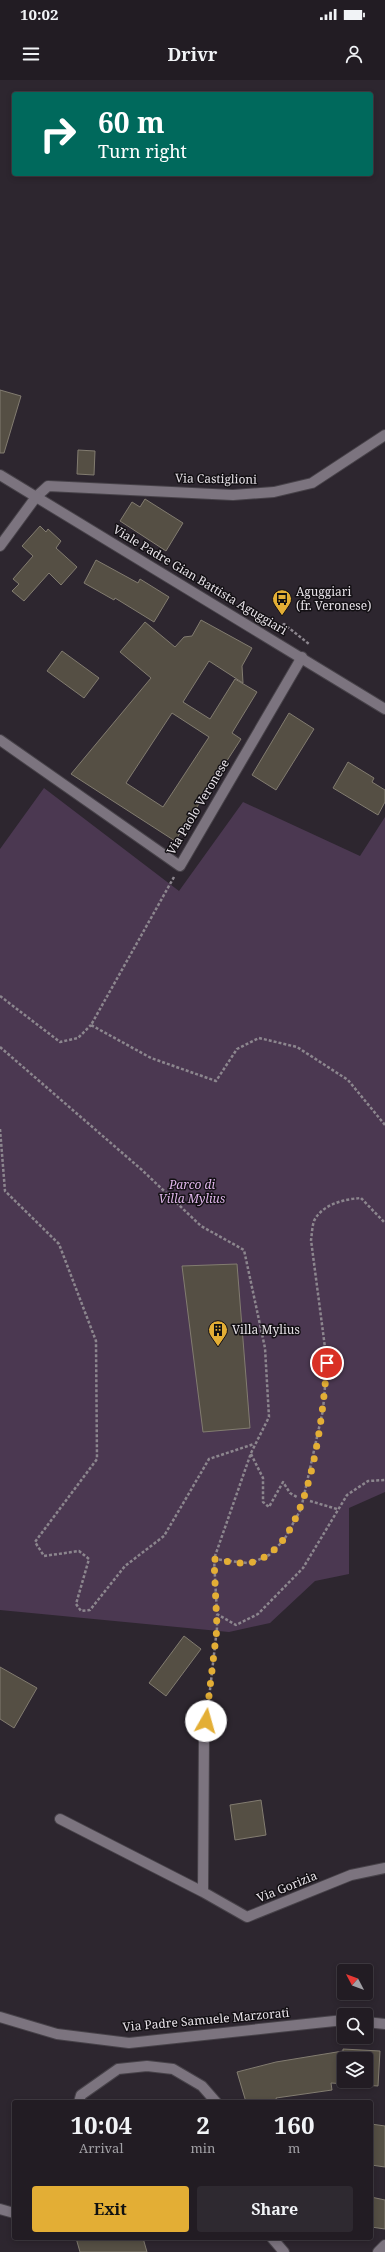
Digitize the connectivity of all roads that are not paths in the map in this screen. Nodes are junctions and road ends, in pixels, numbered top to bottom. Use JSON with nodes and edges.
{"nodes":[{"id":1,"x":385,"y":435,"type":"edge"},
{"id":2,"x":0,"y":475,"type":"edge"},
{"id":3,"x":36,"y":497,"type":"junction"},
{"id":4,"x":0,"y":546,"type":"edge"},
{"id":5,"x":302,"y":657,"type":"junction"},
{"id":6,"x":385,"y":709,"type":"edge"},
{"id":7,"x":0,"y":740,"type":"edge"},
{"id":8,"x":204,"y":1736,"type":"road end"},
{"id":9,"x":60,"y":1819,"type":"dead end"},
{"id":10,"x":385,"y":1868,"type":"edge"},
{"id":11,"x":203,"y":1892,"type":"junction"},
{"id":12,"x":0,"y":2017,"type":"edge"},
{"id":13,"x":337,"y":2021,"type":"edge"},
{"id":14,"x":373,"y":2023,"type":"edge"},
{"id":15,"x":385,"y":2024,"type":"edge"},
{"id":16,"x":80,"y":2100,"type":"edge"},
{"id":17,"x":214,"y":2100,"type":"edge"},
{"id":18,"x":0,"y":2209,"type":"edge"},
{"id":19,"x":12,"y":2212,"type":"edge"},
{"id":20,"x":274,"y":2240,"type":"edge"},
{"id":21,"x":385,"y":2245,"type":"edge"},
{"id":22,"x":284,"y":2252,"type":"edge"},
{"id":23,"x":378,"y":2252,"type":"edge"}],
"edges":[{"from":1,"to":3,"type":"street","name":"Via Castiglioni"},
{"from":2,"to":3,"type":"street","name":"Viale Padre Gian Battista Aguggiari"},
{"from":3,"to":4,"type":"street","name":"Via Castiglioni"},
{"from":3,"to":5,"type":"street","name":"Viale Padre Gian Battista Aguggiari"},
{"from":5,"to":6,"type":"street","name":"Viale Padre Gian Battista Aguggiari"},
{"from":5,"to":7,"type":"street","name":"Via Paolo Veronese"},
{"from":8,"to":11,"type":"street"},
{"from":9,"to":11,"type":"street","name":"Via Gorizia"},
{"from":10,"to":11,"type":"street","name":"Via Gorizia"},
{"from":12,"to":13,"type":"street","name":"Via Padre Samuele Marzorati"},
{"from":14,"to":15,"type":"street"},
{"from":16,"to":17,"type":"street"},
{"from":18,"to":19,"type":"street"},
{"from":20,"to":22,"type":"street"},
{"from":21,"to":23,"type":"street"}]}
